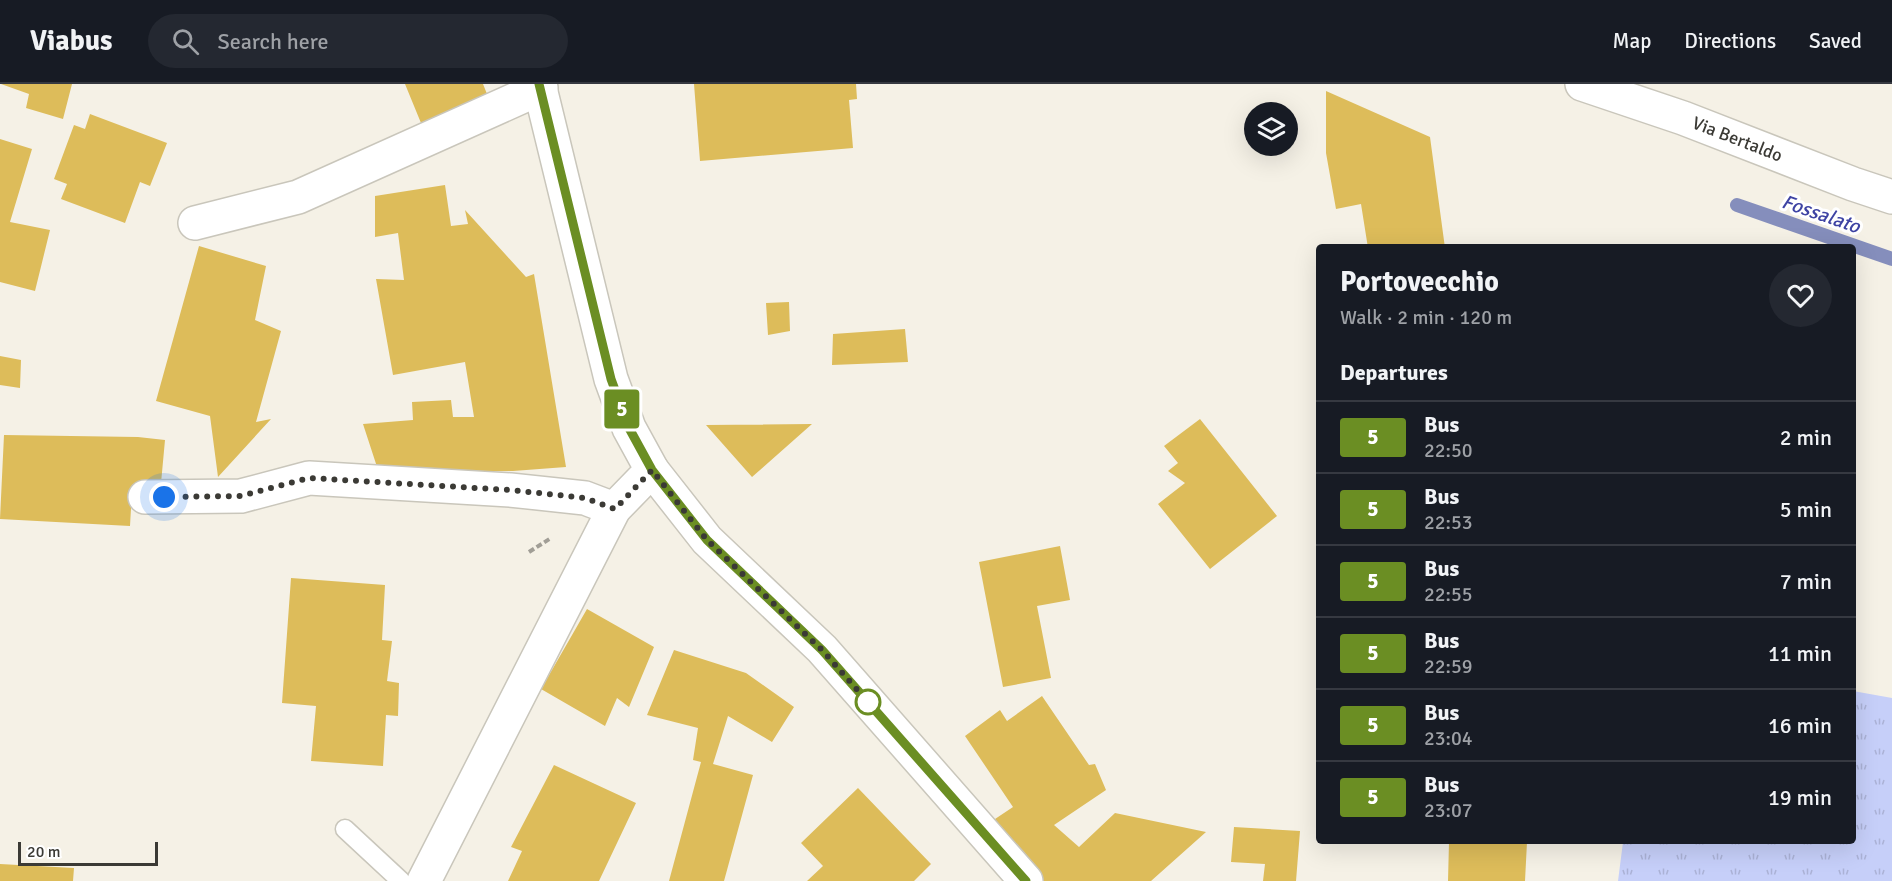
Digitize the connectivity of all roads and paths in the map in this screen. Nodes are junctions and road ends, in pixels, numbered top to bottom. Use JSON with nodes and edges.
{"nodes":[{"id":1,"x":1582,"y":84,"type":"edge"},
{"id":2,"x":540,"y":86,"type":"edge"},
{"id":3,"x":1892,"y":197,"type":"edge"},
{"id":4,"x":195,"y":224,"type":"dead end"},
{"id":5,"x":652,"y":470,"type":"junction"},
{"id":6,"x":145,"y":497,"type":"dead end"},
{"id":7,"x":615,"y":509,"type":"junction"},
{"id":8,"x":552,"y":538,"type":"dead end"},
{"id":9,"x":529,"y":552,"type":"dead end"},
{"id":10,"x":345,"y":830,"type":"dead end"},
{"id":11,"x":401,"y":881,"type":"edge"},
{"id":12,"x":424,"y":881,"type":"edge"},
{"id":13,"x":1026,"y":881,"type":"edge"}],
"edges":[{"from":1,"to":3,"type":"street","name":"Via Bertaldo"},
{"from":2,"to":4,"type":"street"},
{"from":2,"to":5,"type":"street"},
{"from":5,"to":7,"type":"street"},
{"from":5,"to":13,"type":"street"},
{"from":6,"to":7,"type":"street"},
{"from":7,"to":12,"type":"street"},
{"from":8,"to":9,"type":"path"},
{"from":10,"to":11,"type":"lane"}]}
